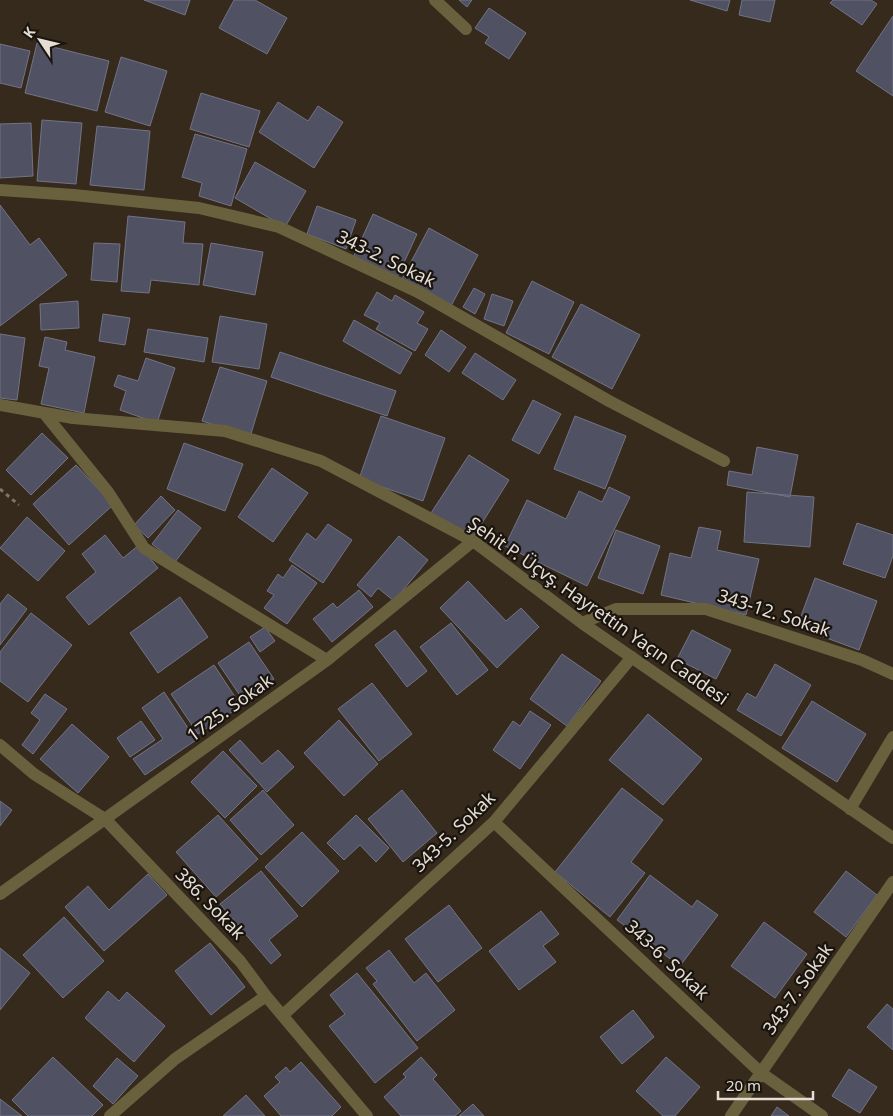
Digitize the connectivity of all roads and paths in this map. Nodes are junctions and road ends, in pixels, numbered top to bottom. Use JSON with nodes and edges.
{"nodes":[{"id":1,"x":435,"y":0,"type":"edge"},
{"id":2,"x":466,"y":29,"type":"dead end"},
{"id":3,"x":0,"y":190,"type":"edge"},
{"id":4,"x":0,"y":405,"type":"edge"},
{"id":5,"x":44,"y":413,"type":"junction"},
{"id":6,"x":724,"y":461,"type":"dead end"},
{"id":7,"x":0,"y":489,"type":"edge"},
{"id":8,"x":19,"y":505,"type":"dead end"},
{"id":9,"x":473,"y":541,"type":"junction"},
{"id":10,"x":582,"y":623,"type":"junction"},
{"id":11,"x":632,"y":657,"type":"junction"},
{"id":12,"x":327,"y":660,"type":"junction"},
{"id":13,"x":893,"y":674,"type":"edge"},
{"id":14,"x":893,"y":737,"type":"edge"},
{"id":15,"x":0,"y":745,"type":"edge"},
{"id":16,"x":850,"y":809,"type":"junction"},
{"id":17,"x":105,"y":819,"type":"junction"},
{"id":18,"x":494,"y":822,"type":"junction"},
{"id":19,"x":893,"y":838,"type":"edge"},
{"id":20,"x":893,"y":882,"type":"edge"},
{"id":21,"x":0,"y":894,"type":"edge"},
{"id":22,"x":266,"y":996,"type":"junction"},
{"id":23,"x":283,"y":1015,"type":"junction"},
{"id":24,"x":761,"y":1073,"type":"junction"},
{"id":25,"x":110,"y":1116,"type":"edge"},
{"id":26,"x":367,"y":1116,"type":"edge"},
{"id":27,"x":731,"y":1116,"type":"edge"},
{"id":28,"x":822,"y":1116,"type":"edge"}],
"edges":[{"from":1,"to":2,"type":"street"},
{"from":3,"to":6,"type":"street","name":"343-2. Sokak"},
{"from":4,"to":5,"type":"street","name":"Şehit P. Üçvş. Hayrettin Yaçın Caddesi"},
{"from":5,"to":9,"type":"street","name":"Şehit P. Üçvş. Hayrettin Yaçın Caddesi"},
{"from":5,"to":12,"type":"street"},
{"from":7,"to":8,"type":"path"},
{"from":9,"to":10,"type":"street","name":"Şehit P. Üçvş. Hayrettin Yaçın Caddesi"},
{"from":9,"to":12,"type":"street","name":"1725. Sokak"},
{"from":10,"to":11,"type":"street","name":"Şehit P. Üçvş. Hayrettin Yaçın Caddesi"},
{"from":10,"to":13,"type":"street","name":"343-12. Sokak"},
{"from":11,"to":16,"type":"street","name":"Şehit P. Üçvş. Hayrettin Yaçın Caddesi"},
{"from":11,"to":18,"type":"street","name":"343-5. Sokak"},
{"from":12,"to":17,"type":"street","name":"1725. Sokak"},
{"from":14,"to":16,"type":"street"},
{"from":15,"to":17,"type":"street","name":"386. Sokak"},
{"from":16,"to":19,"type":"street","name":"Şehit P. Üçvş. Hayrettin Yaçın Caddesi"},
{"from":17,"to":21,"type":"street","name":"1725. Sokak"},
{"from":17,"to":22,"type":"street","name":"386. Sokak"},
{"from":18,"to":23,"type":"street","name":"343-5. Sokak"},
{"from":18,"to":24,"type":"street","name":"343-6. Sokak"},
{"from":20,"to":24,"type":"street","name":"343-7. Sokak"},
{"from":22,"to":23,"type":"street","name":"386. Sokak"},
{"from":22,"to":25,"type":"street"},
{"from":23,"to":26,"type":"street","name":"386. Sokak"},
{"from":24,"to":27,"type":"street","name":"343-7. Sokak"},
{"from":24,"to":28,"type":"street","name":"343-6. Sokak"}]}
